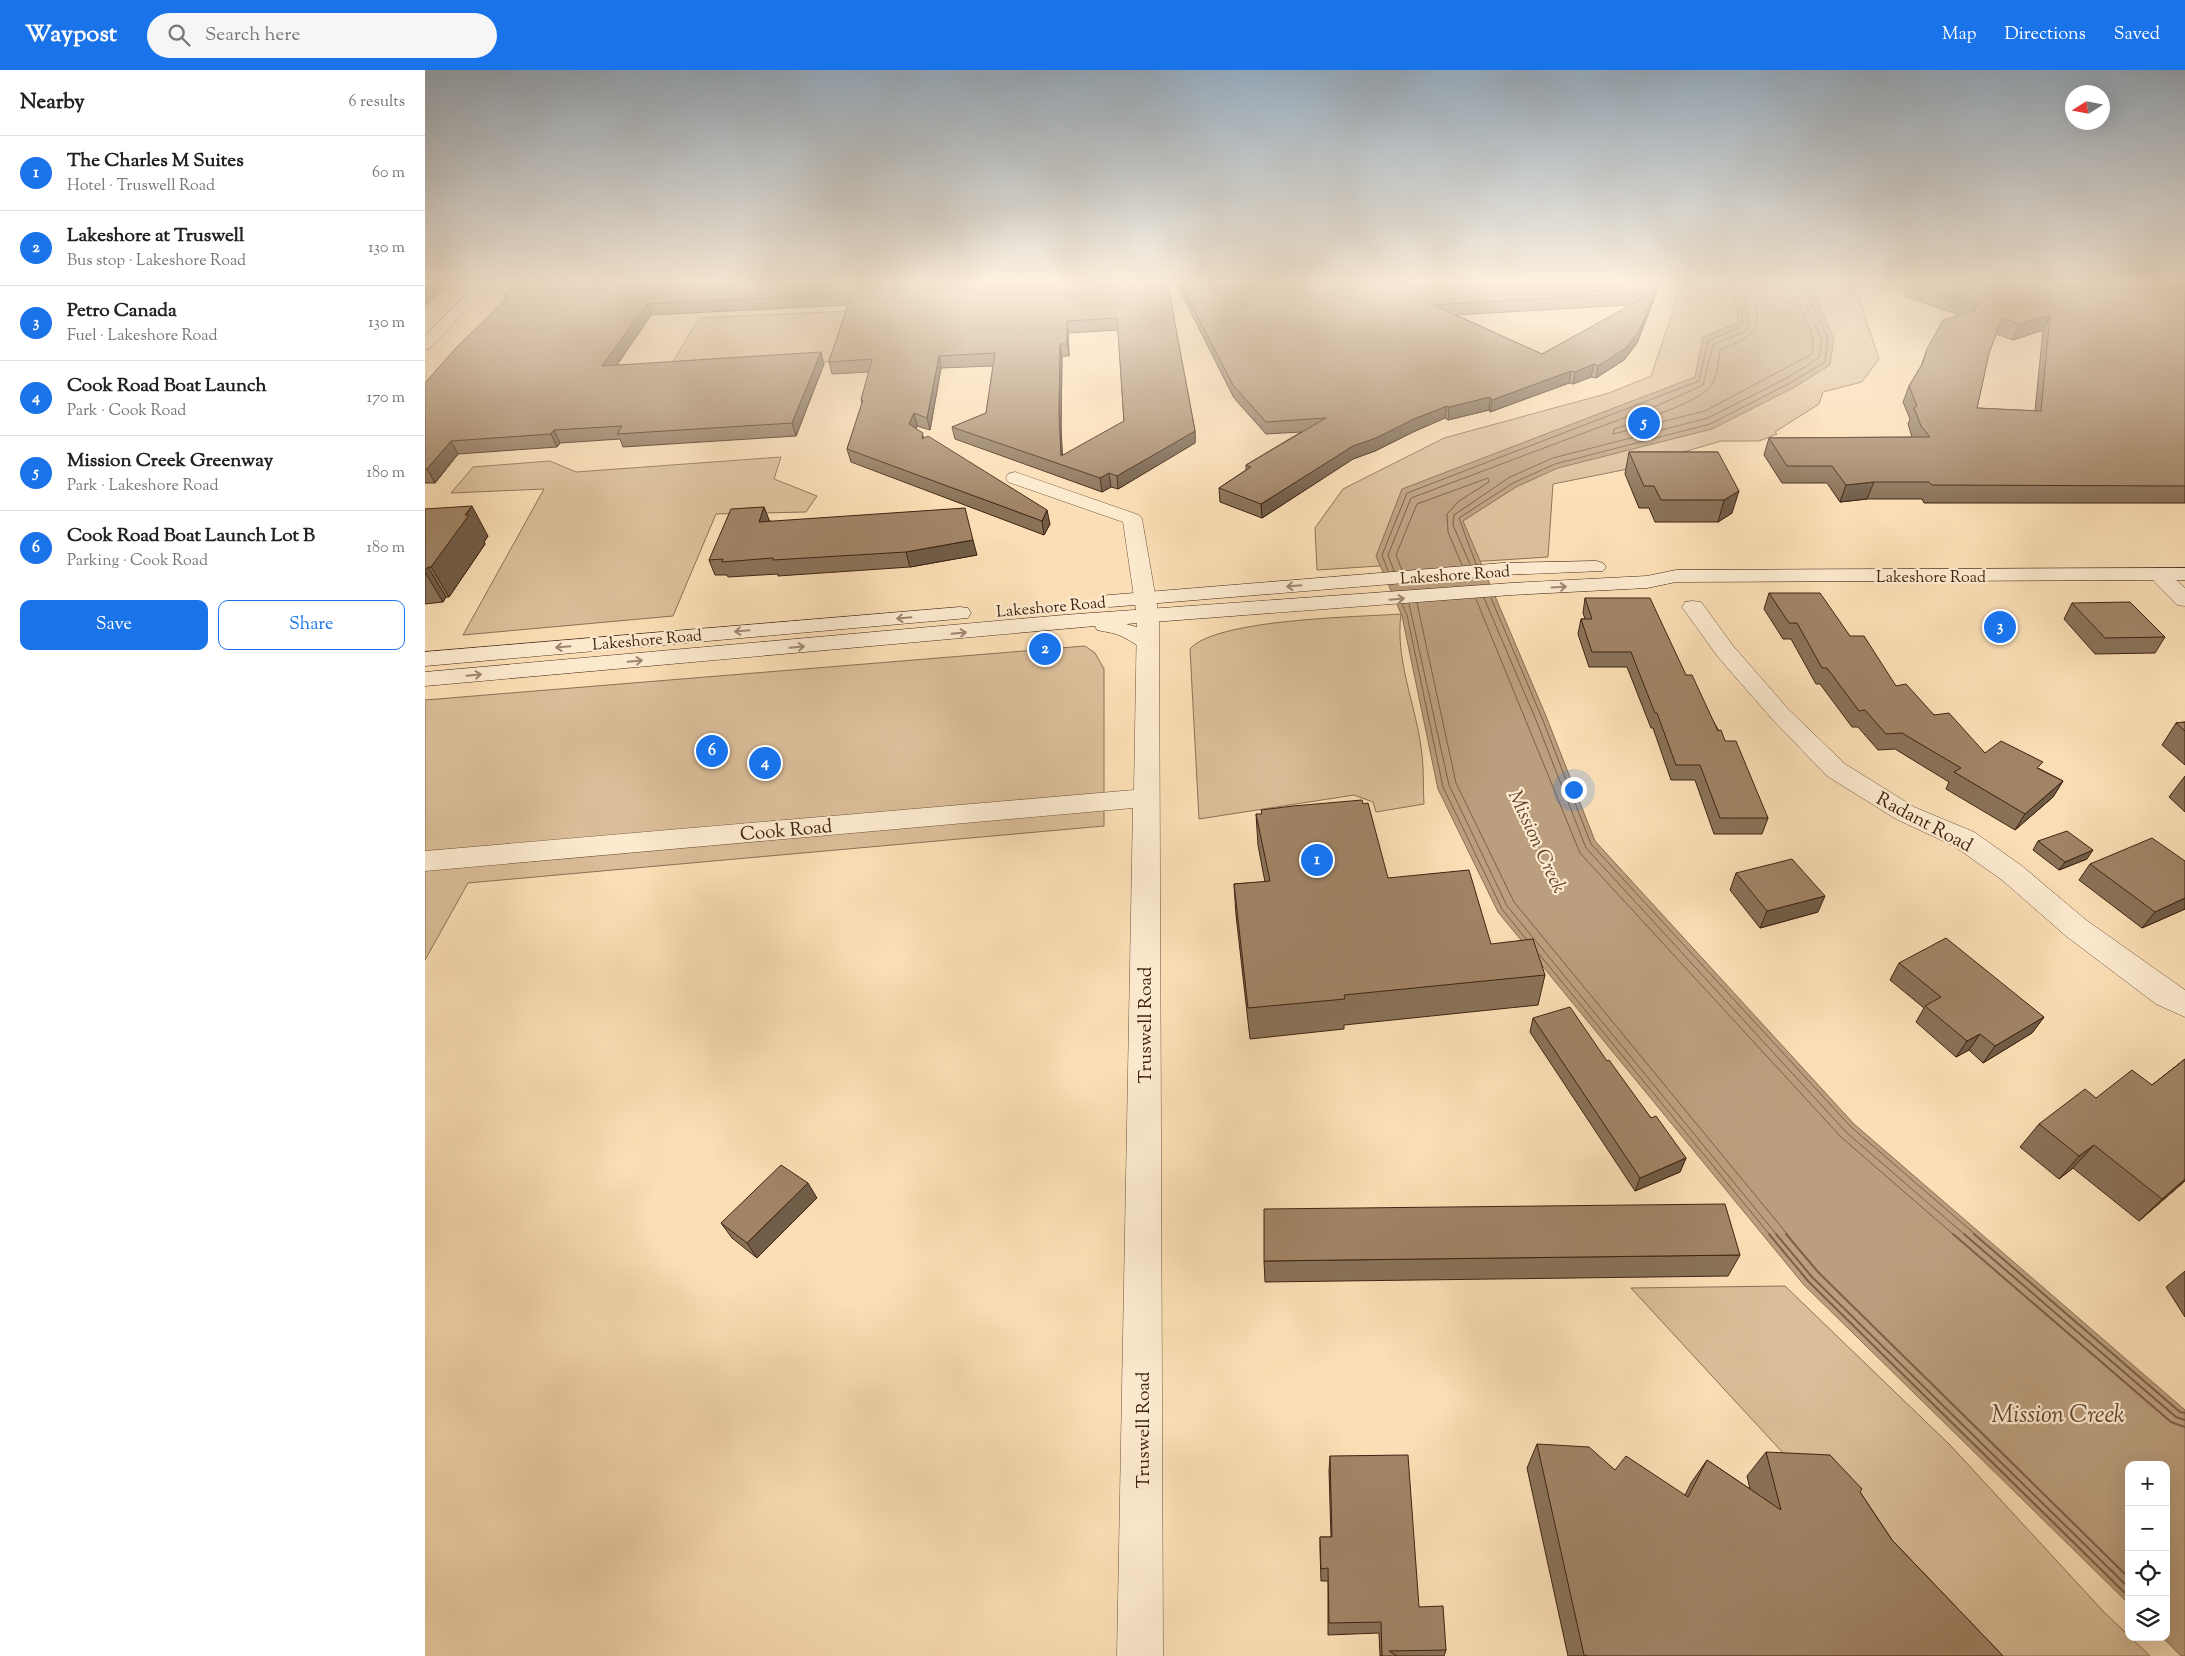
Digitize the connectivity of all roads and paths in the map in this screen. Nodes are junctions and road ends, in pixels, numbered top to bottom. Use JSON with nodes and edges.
{"nodes":[{"id":1,"x":1015,"y":478,"type":"dead end"},
{"id":2,"x":2158,"y":574,"type":"junction"},
{"id":3,"x":2185,"y":574,"type":"edge"},
{"id":4,"x":1676,"y":576,"type":"junction"},
{"id":5,"x":1346,"y":593,"type":"junction"},
{"id":6,"x":2185,"y":600,"type":"edge"},
{"id":7,"x":1693,"y":608,"type":"dead end"},
{"id":8,"x":1146,"y":620,"type":"junction"},
{"id":9,"x":868,"y":631,"type":"junction"},
{"id":10,"x":425,"y":659,"type":"edge"},
{"id":11,"x":425,"y":679,"type":"edge"},
{"id":12,"x":1146,"y":798,"type":"junction"},
{"id":13,"x":425,"y":861,"type":"edge"},
{"id":14,"x":2185,"y":1005,"type":"edge"},
{"id":15,"x":1140,"y":1656,"type":"edge"}],
"edges":[{"from":1,"to":8,"type":"main road","name":"Truswell Road"},
{"from":2,"to":3,"type":"main road","name":"Lakeshore Road"},
{"from":2,"to":4,"type":"main road","name":"Lakeshore Road"},
{"from":2,"to":6,"type":"main road"},
{"from":5,"to":4,"type":"main road","name":"Lakeshore Road","one_way":true},
{"from":4,"to":5,"type":"main road","name":"Lakeshore Road"},
{"from":5,"to":8,"type":"main road","name":"Lakeshore Road"},
{"from":7,"to":14,"type":"main road","name":"Radant Road"},
{"from":8,"to":9,"type":"main road","name":"Lakeshore Road","one_way":true},
{"from":9,"to":8,"type":"main road","name":"Lakeshore Road","one_way":true},
{"from":8,"to":12,"type":"main road","name":"Truswell Road"},
{"from":9,"to":10,"type":"main road","name":"Lakeshore Road","one_way":true},
{"from":11,"to":9,"type":"main road","name":"Lakeshore Road","one_way":true},
{"from":12,"to":13,"type":"main road","name":"Cook Road"},
{"from":12,"to":15,"type":"main road","name":"Truswell Road"}]}
